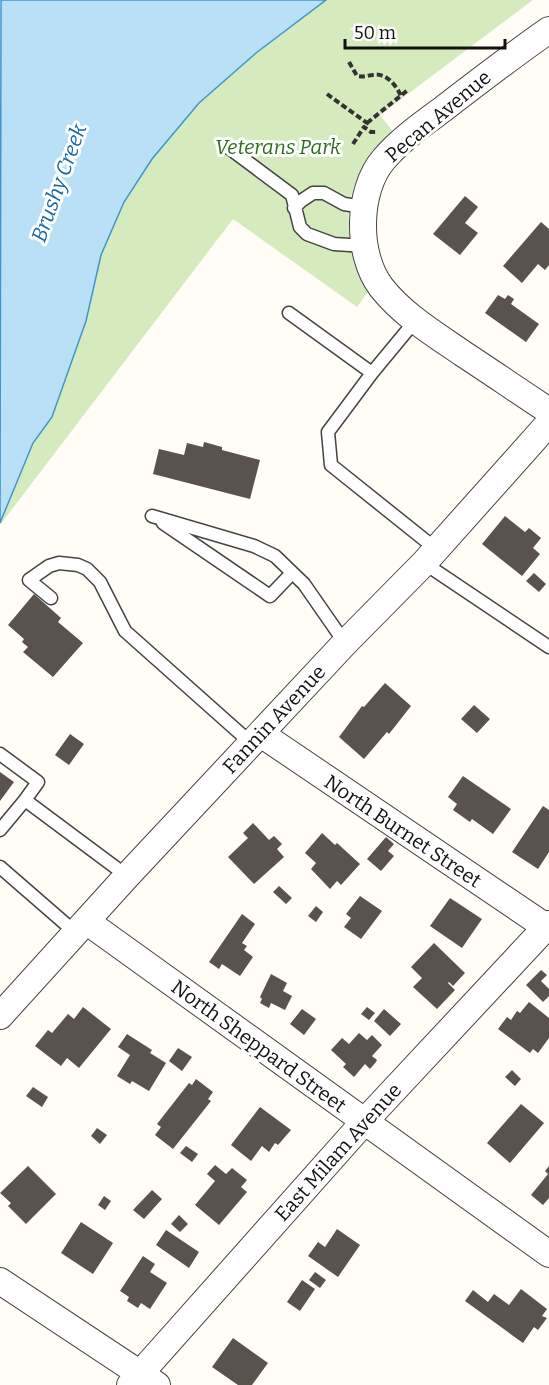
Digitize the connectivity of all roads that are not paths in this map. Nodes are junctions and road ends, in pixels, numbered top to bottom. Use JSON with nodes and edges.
{"nodes":[{"id":1,"x":549,"y":30,"type":"edge"},
{"id":2,"x":225,"y":145,"type":"dead end"},
{"id":3,"x":294,"y":208,"type":"junction"},
{"id":4,"x":364,"y":226,"type":"junction"},
{"id":5,"x":289,"y":313,"type":"dead end"},
{"id":6,"x":415,"y":321,"type":"junction"},
{"id":7,"x":372,"y":373,"type":"junction"},
{"id":8,"x":549,"y":411,"type":"edge"},
{"id":9,"x":549,"y":423,"type":"edge"},
{"id":10,"x":430,"y":556,"type":"junction"},
{"id":11,"x":292,"y":573,"type":"junction"},
{"id":12,"x":51,"y":598,"type":"dead end"},
{"id":13,"x":345,"y":643,"type":"junction"},
{"id":14,"x":549,"y":648,"type":"edge"},
{"id":15,"x":257,"y":739,"type":"junction"},
{"id":16,"x":0,"y":754,"type":"edge"},
{"id":17,"x":25,"y":800,"type":"junction"},
{"id":18,"x":0,"y":830,"type":"edge"},
{"id":19,"x":0,"y":867,"type":"edge"},
{"id":20,"x":127,"y":876,"type":"junction"},
{"id":21,"x":547,"y":925,"type":"edge"},
{"id":22,"x":81,"y":927,"type":"junction"},
{"id":23,"x":0,"y":1016,"type":"edge"},
{"id":24,"x":364,"y":1122,"type":"junction"},
{"id":25,"x":549,"y":1254,"type":"edge"},
{"id":26,"x":0,"y":1281,"type":"edge"},
{"id":27,"x":143,"y":1381,"type":"edge"}],
"edges":[{"from":1,"to":4,"type":"street","name":"Pecan Avenue"},
{"from":2,"to":3,"type":"lane"},
{"from":3,"to":4,"type":"lane"},
{"from":3,"to":4,"type":"lane"},
{"from":4,"to":6,"type":"street"},
{"from":5,"to":7,"type":"lane"},
{"from":6,"to":7,"type":"lane"},
{"from":6,"to":8,"type":"street"},
{"from":7,"to":10,"type":"lane"},
{"from":9,"to":10,"type":"street","name":"Fannin Avenue"},
{"from":10,"to":13,"type":"street","name":"Fannin Avenue"},
{"from":10,"to":14,"type":"lane"},
{"from":11,"to":11,"type":"lane"},
{"from":11,"to":13,"type":"lane"},
{"from":12,"to":15,"type":"lane"},
{"from":13,"to":15,"type":"street","name":"Fannin Avenue"},
{"from":15,"to":20,"type":"street","name":"Fannin Avenue"},
{"from":15,"to":21,"type":"street","name":"North Burnet Street"},
{"from":16,"to":17,"type":"lane"},
{"from":17,"to":18,"type":"lane"},
{"from":17,"to":20,"type":"lane"},
{"from":19,"to":22,"type":"lane"},
{"from":20,"to":22,"type":"street","name":"Fannin Avenue"},
{"from":21,"to":24,"type":"street","name":"East Milam Avenue"},
{"from":22,"to":23,"type":"street","name":"Fannin Avenue"},
{"from":22,"to":24,"type":"street","name":"North Sheppard Street"},
{"from":24,"to":25,"type":"street","name":"North Sheppard Street"},
{"from":24,"to":27,"type":"street","name":"East Milam Avenue"},
{"from":26,"to":27,"type":"street"}]}
